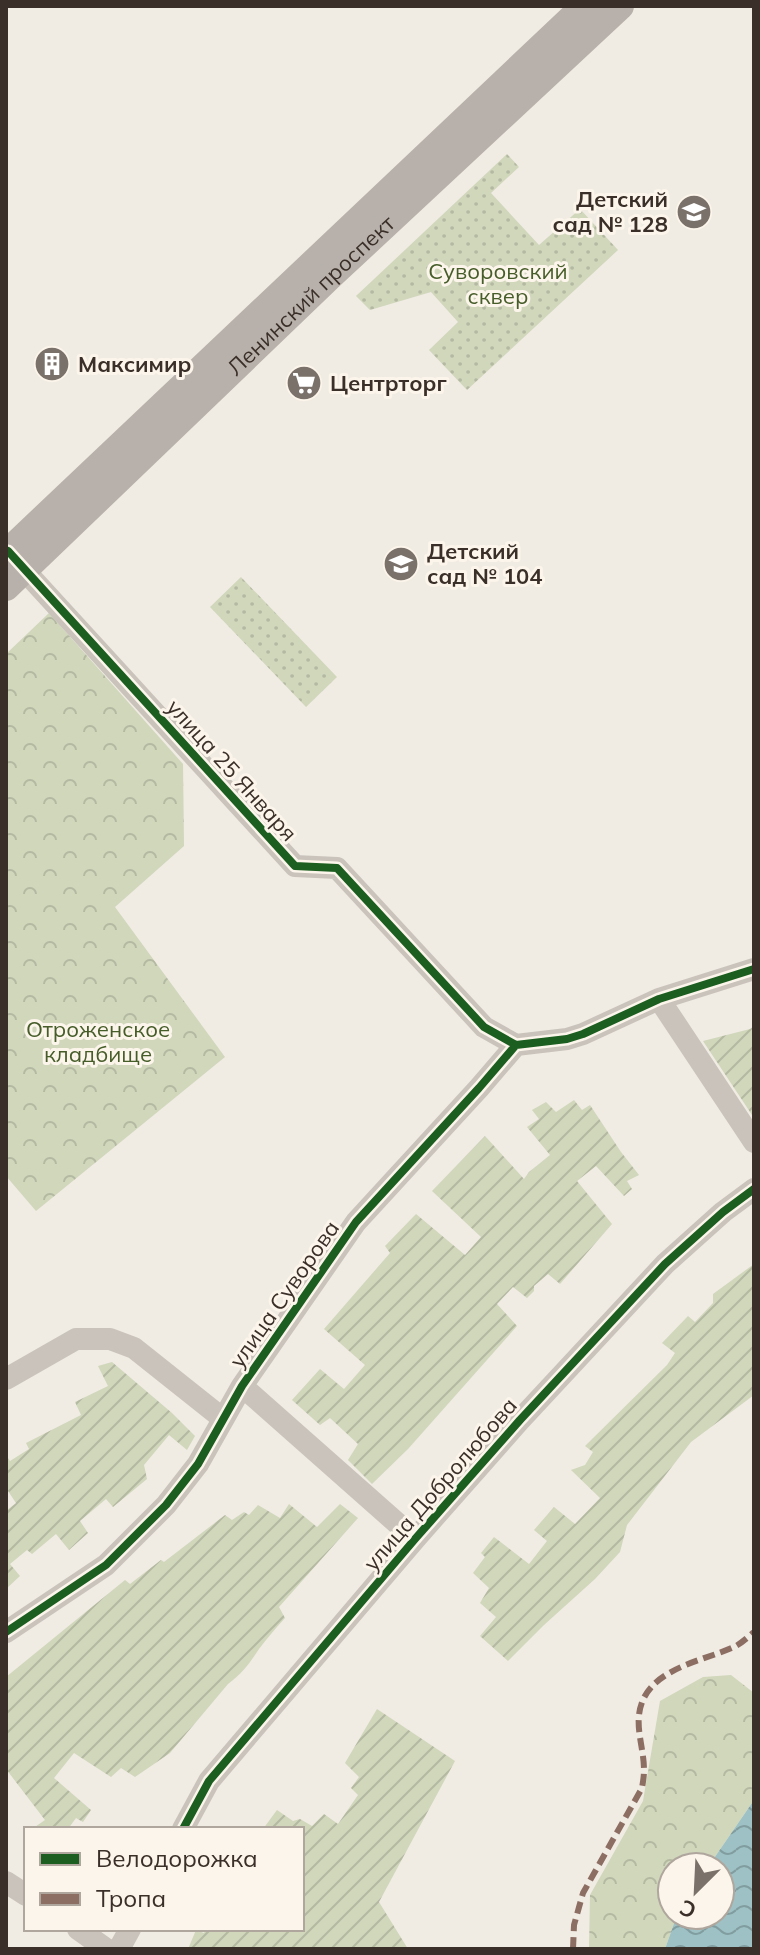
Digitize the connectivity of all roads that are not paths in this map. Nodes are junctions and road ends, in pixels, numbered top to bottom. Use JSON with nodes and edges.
{"nodes":[{"id":1,"x":585,"y":6,"type":"edge"},
{"id":2,"x":620,"y":6,"type":"edge"},
{"id":3,"x":11,"y":566,"type":"edge"},
{"id":4,"x":754,"y":969,"type":"edge"},
{"id":5,"x":659,"y":999,"type":"junction"},
{"id":6,"x":516,"y":1045,"type":"junction"},
{"id":7,"x":754,"y":1142,"type":"edge"},
{"id":8,"x":754,"y":1189,"type":"edge"},
{"id":9,"x":6,"y":1379,"type":"edge"},
{"id":10,"x":242,"y":1386,"type":"junction"},
{"id":11,"x":222,"y":1418,"type":"junction"},
{"id":12,"x":415,"y":1539,"type":"junction"},
{"id":13,"x":6,"y":1632,"type":"edge"},
{"id":14,"x":209,"y":1781,"type":"junction"},
{"id":15,"x":169,"y":1827,"type":"edge"},
{"id":16,"x":184,"y":1827,"type":"edge"},
{"id":17,"x":6,"y":1882,"type":"edge"},
{"id":18,"x":24,"y":1894,"type":"edge"},
{"id":19,"x":81,"y":1931,"type":"edge"},
{"id":20,"x":129,"y":1931,"type":"edge"},
{"id":21,"x":106,"y":1949,"type":"edge"},
{"id":22,"x":119,"y":1949,"type":"edge"}],
"edges":[{"from":1,"to":3,"type":"main road","name":"Ленинский проспект"},
{"from":2,"to":3,"type":"main road","name":"Ленинский проспект"},
{"from":3,"to":6,"type":"street","name":"улица 25 Января"},
{"from":4,"to":5,"type":"street"},
{"from":5,"to":6,"type":"street"},
{"from":5,"to":7,"type":"street"},
{"from":6,"to":10,"type":"street","name":"улица Суворова"},
{"from":8,"to":12,"type":"street","name":"улица Добролюбова"},
{"from":9,"to":11,"type":"street"},
{"from":10,"to":11,"type":"street","name":"улица Суворова"},
{"from":10,"to":12,"type":"street"},
{"from":11,"to":13,"type":"street","name":"улица Суворова"},
{"from":12,"to":14,"type":"street","name":"улица Добролюбова"},
{"from":14,"to":15,"type":"street"},
{"from":14,"to":16,"type":"street","name":"улица Добролюбова"},
{"from":17,"to":18,"type":"street"},
{"from":19,"to":21,"type":"street"},
{"from":20,"to":22,"type":"street"}]}
